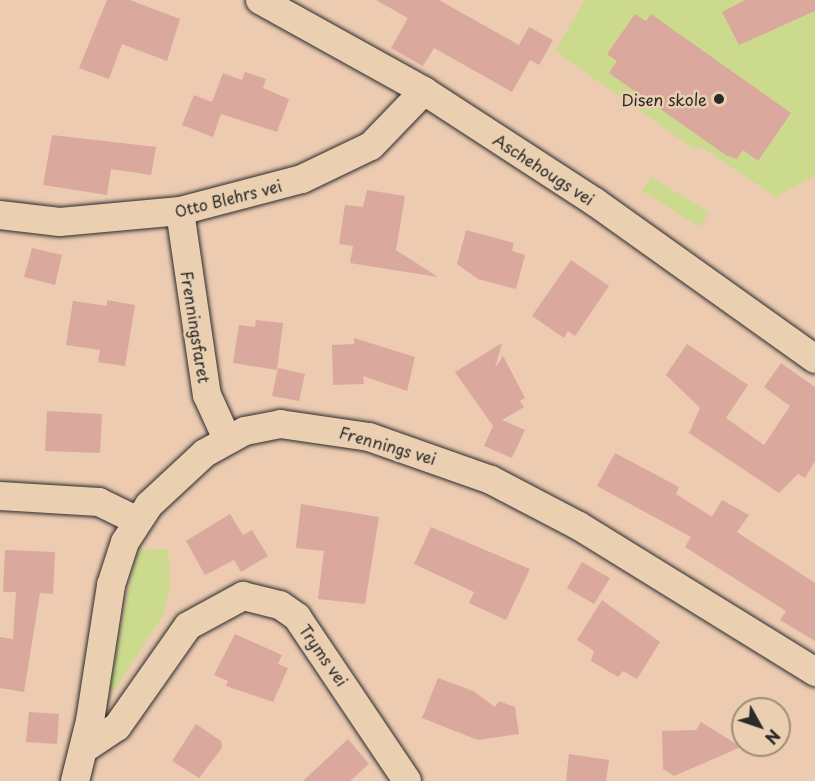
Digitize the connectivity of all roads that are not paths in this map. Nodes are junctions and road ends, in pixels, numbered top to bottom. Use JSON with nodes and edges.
{"nodes":[{"id":1,"x":260,"y":0,"type":"edge"},
{"id":2,"x":424,"y":91,"type":"junction"},
{"id":3,"x":180,"y":211,"type":"junction"},
{"id":4,"x":0,"y":215,"type":"edge"},
{"id":5,"x":815,"y":360,"type":"edge"},
{"id":6,"x":227,"y":439,"type":"junction"},
{"id":7,"x":0,"y":496,"type":"edge"},
{"id":8,"x":138,"y":521,"type":"junction"},
{"id":9,"x":815,"y":672,"type":"edge"},
{"id":10,"x":84,"y":749,"type":"junction"},
{"id":11,"x":75,"y":781,"type":"edge"},
{"id":12,"x":407,"y":781,"type":"edge"}],
"edges":[{"from":1,"to":2,"type":"street","name":"Aschehougs vei"},
{"from":2,"to":3,"type":"street","name":"Otto Blehrs vei"},
{"from":2,"to":5,"type":"street","name":"Aschehougs vei"},
{"from":3,"to":4,"type":"street","name":"Otto Blehrs vei"},
{"from":3,"to":6,"type":"street","name":"Frenningsfaret"},
{"from":6,"to":8,"type":"street","name":"Frennings vei"},
{"from":6,"to":9,"type":"street","name":"Frennings vei"},
{"from":7,"to":8,"type":"street"},
{"from":8,"to":10,"type":"street","name":"Frennings vei"},
{"from":10,"to":11,"type":"street","name":"Frennings vei"},
{"from":10,"to":12,"type":"street","name":"Tryms vei"}]}
